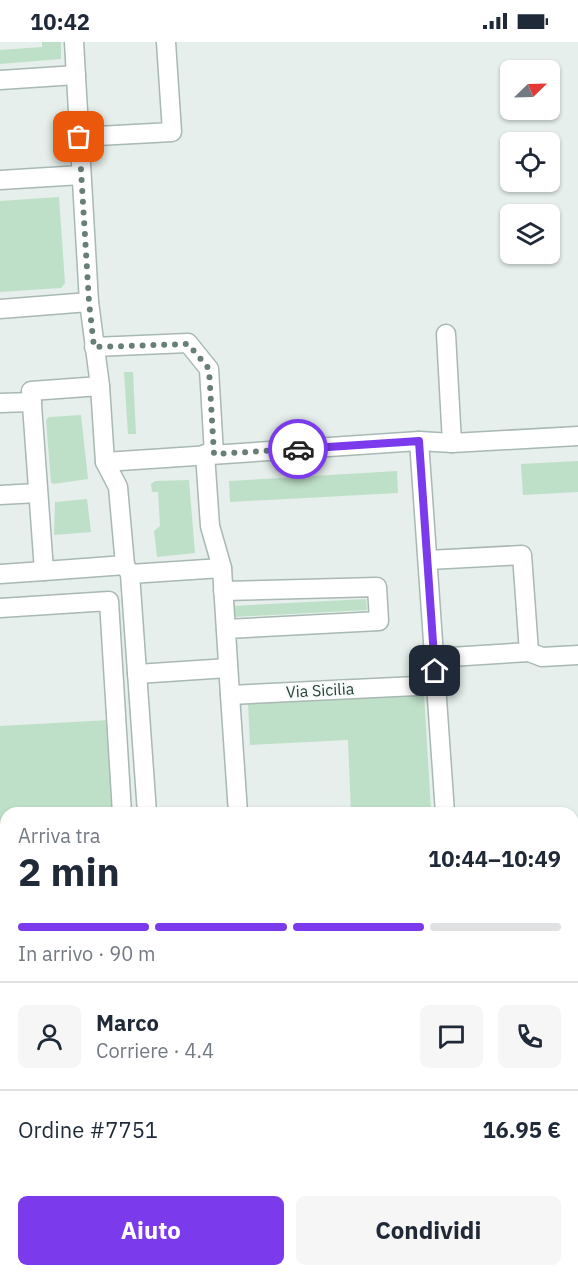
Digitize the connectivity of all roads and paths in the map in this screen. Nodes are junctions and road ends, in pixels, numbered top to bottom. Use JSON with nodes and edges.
{"nodes":[{"id":1,"x":74,"y":42,"type":"edge"},
{"id":2,"x":166,"y":42,"type":"edge"},
{"id":3,"x":76,"y":75,"type":"junction"},
{"id":4,"x":0,"y":80,"type":"edge"},
{"id":5,"x":79,"y":137,"type":"junction"},
{"id":6,"x":81,"y":175,"type":"junction"},
{"id":7,"x":0,"y":180,"type":"edge"},
{"id":8,"x":89,"y":302,"type":"junction"},
{"id":9,"x":0,"y":309,"type":"edge"},
{"id":10,"x":446,"y":334,"type":"dead end"},
{"id":11,"x":94,"y":347,"type":"junction"},
{"id":12,"x":100,"y":386,"type":"junction"},
{"id":13,"x":32,"y":402,"type":"junction"},
{"id":14,"x":0,"y":403,"type":"edge"},
{"id":15,"x":578,"y":436,"type":"edge"},
{"id":16,"x":419,"y":441,"type":"junction"},
{"id":17,"x":452,"y":443,"type":"junction"},
{"id":18,"x":209,"y":454,"type":"junction"},
{"id":19,"x":105,"y":462,"type":"junction"},
{"id":20,"x":38,"y":493,"type":"junction"},
{"id":21,"x":0,"y":495,"type":"edge"},
{"id":22,"x":428,"y":560,"type":"junction"},
{"id":23,"x":222,"y":568,"type":"junction"},
{"id":24,"x":127,"y":569,"type":"junction"},
{"id":25,"x":44,"y":571,"type":"junction"},
{"id":26,"x":0,"y":574,"type":"edge"},
{"id":27,"x":223,"y":591,"type":"junction"},
{"id":28,"x":0,"y":608,"type":"edge"},
{"id":29,"x":226,"y":629,"type":"junction"},
{"id":30,"x":529,"y":652,"type":"junction"},
{"id":31,"x":578,"y":655,"type":"edge"},
{"id":32,"x":434,"y":658,"type":"junction"},
{"id":33,"x":228,"y":668,"type":"junction"},
{"id":34,"x":137,"y":674,"type":"junction"},
{"id":35,"x":436,"y":685,"type":"junction"},
{"id":36,"x":230,"y":695,"type":"junction"},
{"id":37,"x":122,"y":807,"type":"edge"},
{"id":38,"x":147,"y":807,"type":"edge"},
{"id":39,"x":238,"y":807,"type":"edge"},
{"id":40,"x":445,"y":807,"type":"edge"}],
"edges":[{"from":1,"to":3,"type":"street"},
{"from":2,"to":5,"type":"street"},
{"from":3,"to":4,"type":"street"},
{"from":3,"to":5,"type":"street"},
{"from":5,"to":6,"type":"street"},
{"from":6,"to":7,"type":"street"},
{"from":6,"to":8,"type":"street"},
{"from":8,"to":9,"type":"street"},
{"from":8,"to":11,"type":"street"},
{"from":10,"to":17,"type":"street"},
{"from":11,"to":12,"type":"street"},
{"from":11,"to":18,"type":"street"},
{"from":12,"to":13,"type":"street"},
{"from":12,"to":19,"type":"street"},
{"from":13,"to":14,"type":"street"},
{"from":13,"to":20,"type":"street"},
{"from":15,"to":17,"type":"street"},
{"from":16,"to":17,"type":"street"},
{"from":16,"to":18,"type":"street"},
{"from":16,"to":22,"type":"street"},
{"from":18,"to":19,"type":"street"},
{"from":18,"to":23,"type":"street"},
{"from":19,"to":24,"type":"street"},
{"from":20,"to":21,"type":"street"},
{"from":20,"to":25,"type":"street"},
{"from":22,"to":30,"type":"street"},
{"from":22,"to":32,"type":"street"},
{"from":23,"to":24,"type":"street"},
{"from":23,"to":27,"type":"street"},
{"from":24,"to":25,"type":"street"},
{"from":24,"to":34,"type":"street"},
{"from":25,"to":26,"type":"street"},
{"from":27,"to":29,"type":"street"},
{"from":27,"to":29,"type":"street"},
{"from":28,"to":37,"type":"street"},
{"from":29,"to":33,"type":"street"},
{"from":30,"to":31,"type":"street"},
{"from":30,"to":32,"type":"street"},
{"from":32,"to":35,"type":"street"},
{"from":33,"to":34,"type":"street"},
{"from":33,"to":36,"type":"street"},
{"from":34,"to":38,"type":"street"},
{"from":35,"to":36,"type":"street","name":"Via Sicilia"},
{"from":35,"to":40,"type":"street"},
{"from":36,"to":39,"type":"street"}]}
